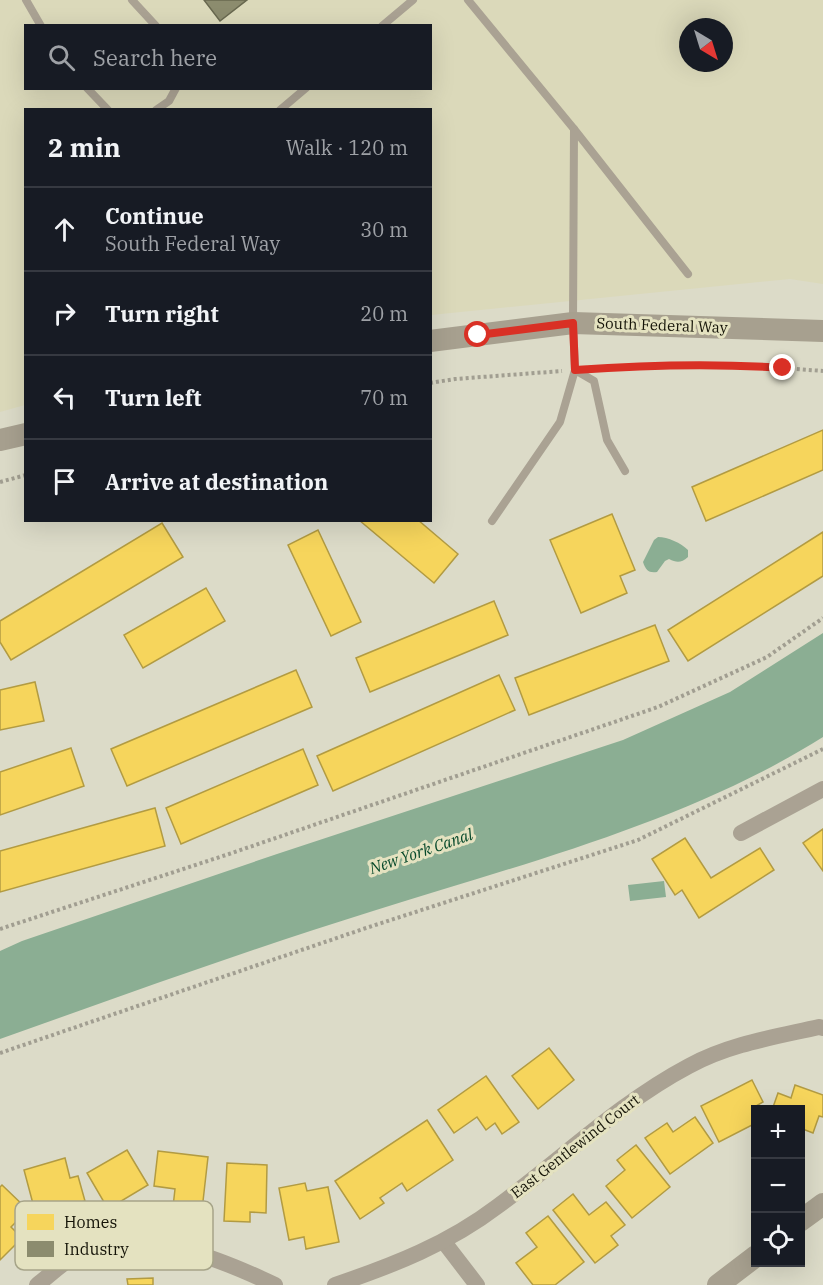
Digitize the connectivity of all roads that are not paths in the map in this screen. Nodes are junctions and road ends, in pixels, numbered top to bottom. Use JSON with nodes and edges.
{"nodes":[{"id":1,"x":26,"y":0,"type":"edge"},
{"id":2,"x":132,"y":0,"type":"edge"},
{"id":3,"x":413,"y":0,"type":"edge"},
{"id":4,"x":468,"y":0,"type":"edge"},
{"id":5,"x":40,"y":24,"type":"edge"},
{"id":6,"x":154,"y":24,"type":"edge"},
{"id":7,"x":384,"y":24,"type":"edge"},
{"id":8,"x":89,"y":90,"type":"edge"},
{"id":9,"x":175,"y":90,"type":"edge"},
{"id":10,"x":304,"y":90,"type":"edge"},
{"id":11,"x":106,"y":108,"type":"edge"},
{"id":12,"x":159,"y":108,"type":"edge"},
{"id":13,"x":282,"y":108,"type":"edge"},
{"id":14,"x":574,"y":129,"type":"junction"},
{"id":15,"x":688,"y":274,"type":"dead end"},
{"id":16,"x":573,"y":323,"type":"junction"},
{"id":17,"x":823,"y":331,"type":"edge"},
{"id":18,"x":432,"y":341,"type":"edge"},
{"id":19,"x":575,"y":370,"type":"junction"},
{"id":20,"x":24,"y":434,"type":"edge"},
{"id":21,"x":0,"y":440,"type":"edge"},
{"id":22,"x":625,"y":471,"type":"dead end"},
{"id":23,"x":492,"y":521,"type":"dead end"},
{"id":24,"x":823,"y":789,"type":"edge"},
{"id":25,"x":741,"y":832,"type":"dead end"},
{"id":26,"x":823,"y":1028,"type":"edge"},
{"id":27,"x":823,"y":1204,"type":"edge"},
{"id":28,"x":805,"y":1218,"type":"edge"},
{"id":29,"x":444,"y":1242,"type":"junction"},
{"id":30,"x":213,"y":1258,"type":"edge"},
{"id":31,"x":751,"y":1260,"type":"edge"},
{"id":32,"x":57,"y":1270,"type":"edge"},
{"id":33,"x":37,"y":1285,"type":"edge"},
{"id":34,"x":275,"y":1285,"type":"edge"},
{"id":35,"x":335,"y":1285,"type":"edge"},
{"id":36,"x":477,"y":1285,"type":"edge"},
{"id":37,"x":718,"y":1285,"type":"edge"}],
"edges":[{"from":1,"to":5,"type":"lane"},
{"from":2,"to":6,"type":"lane"},
{"from":3,"to":7,"type":"lane"},
{"from":4,"to":14,"type":"lane"},
{"from":8,"to":11,"type":"lane"},
{"from":9,"to":12,"type":"lane"},
{"from":10,"to":13,"type":"lane"},
{"from":14,"to":15,"type":"lane"},
{"from":14,"to":16,"type":"lane"},
{"from":16,"to":17,"type":"main road","name":"South Federal Way"},
{"from":16,"to":18,"type":"main road","name":"South Federal Way"},
{"from":16,"to":19,"type":"lane"},
{"from":19,"to":22,"type":"lane"},
{"from":19,"to":23,"type":"lane"},
{"from":20,"to":21,"type":"main road"},
{"from":24,"to":25,"type":"street"},
{"from":26,"to":29,"type":"street","name":"East Gentlewind Court"},
{"from":27,"to":28,"type":"main road"},
{"from":29,"to":35,"type":"street","name":"East Gentlewind Court"},
{"from":29,"to":36,"type":"street"},
{"from":30,"to":34,"type":"street"},
{"from":31,"to":37,"type":"main road"},
{"from":32,"to":33,"type":"street"}]}
